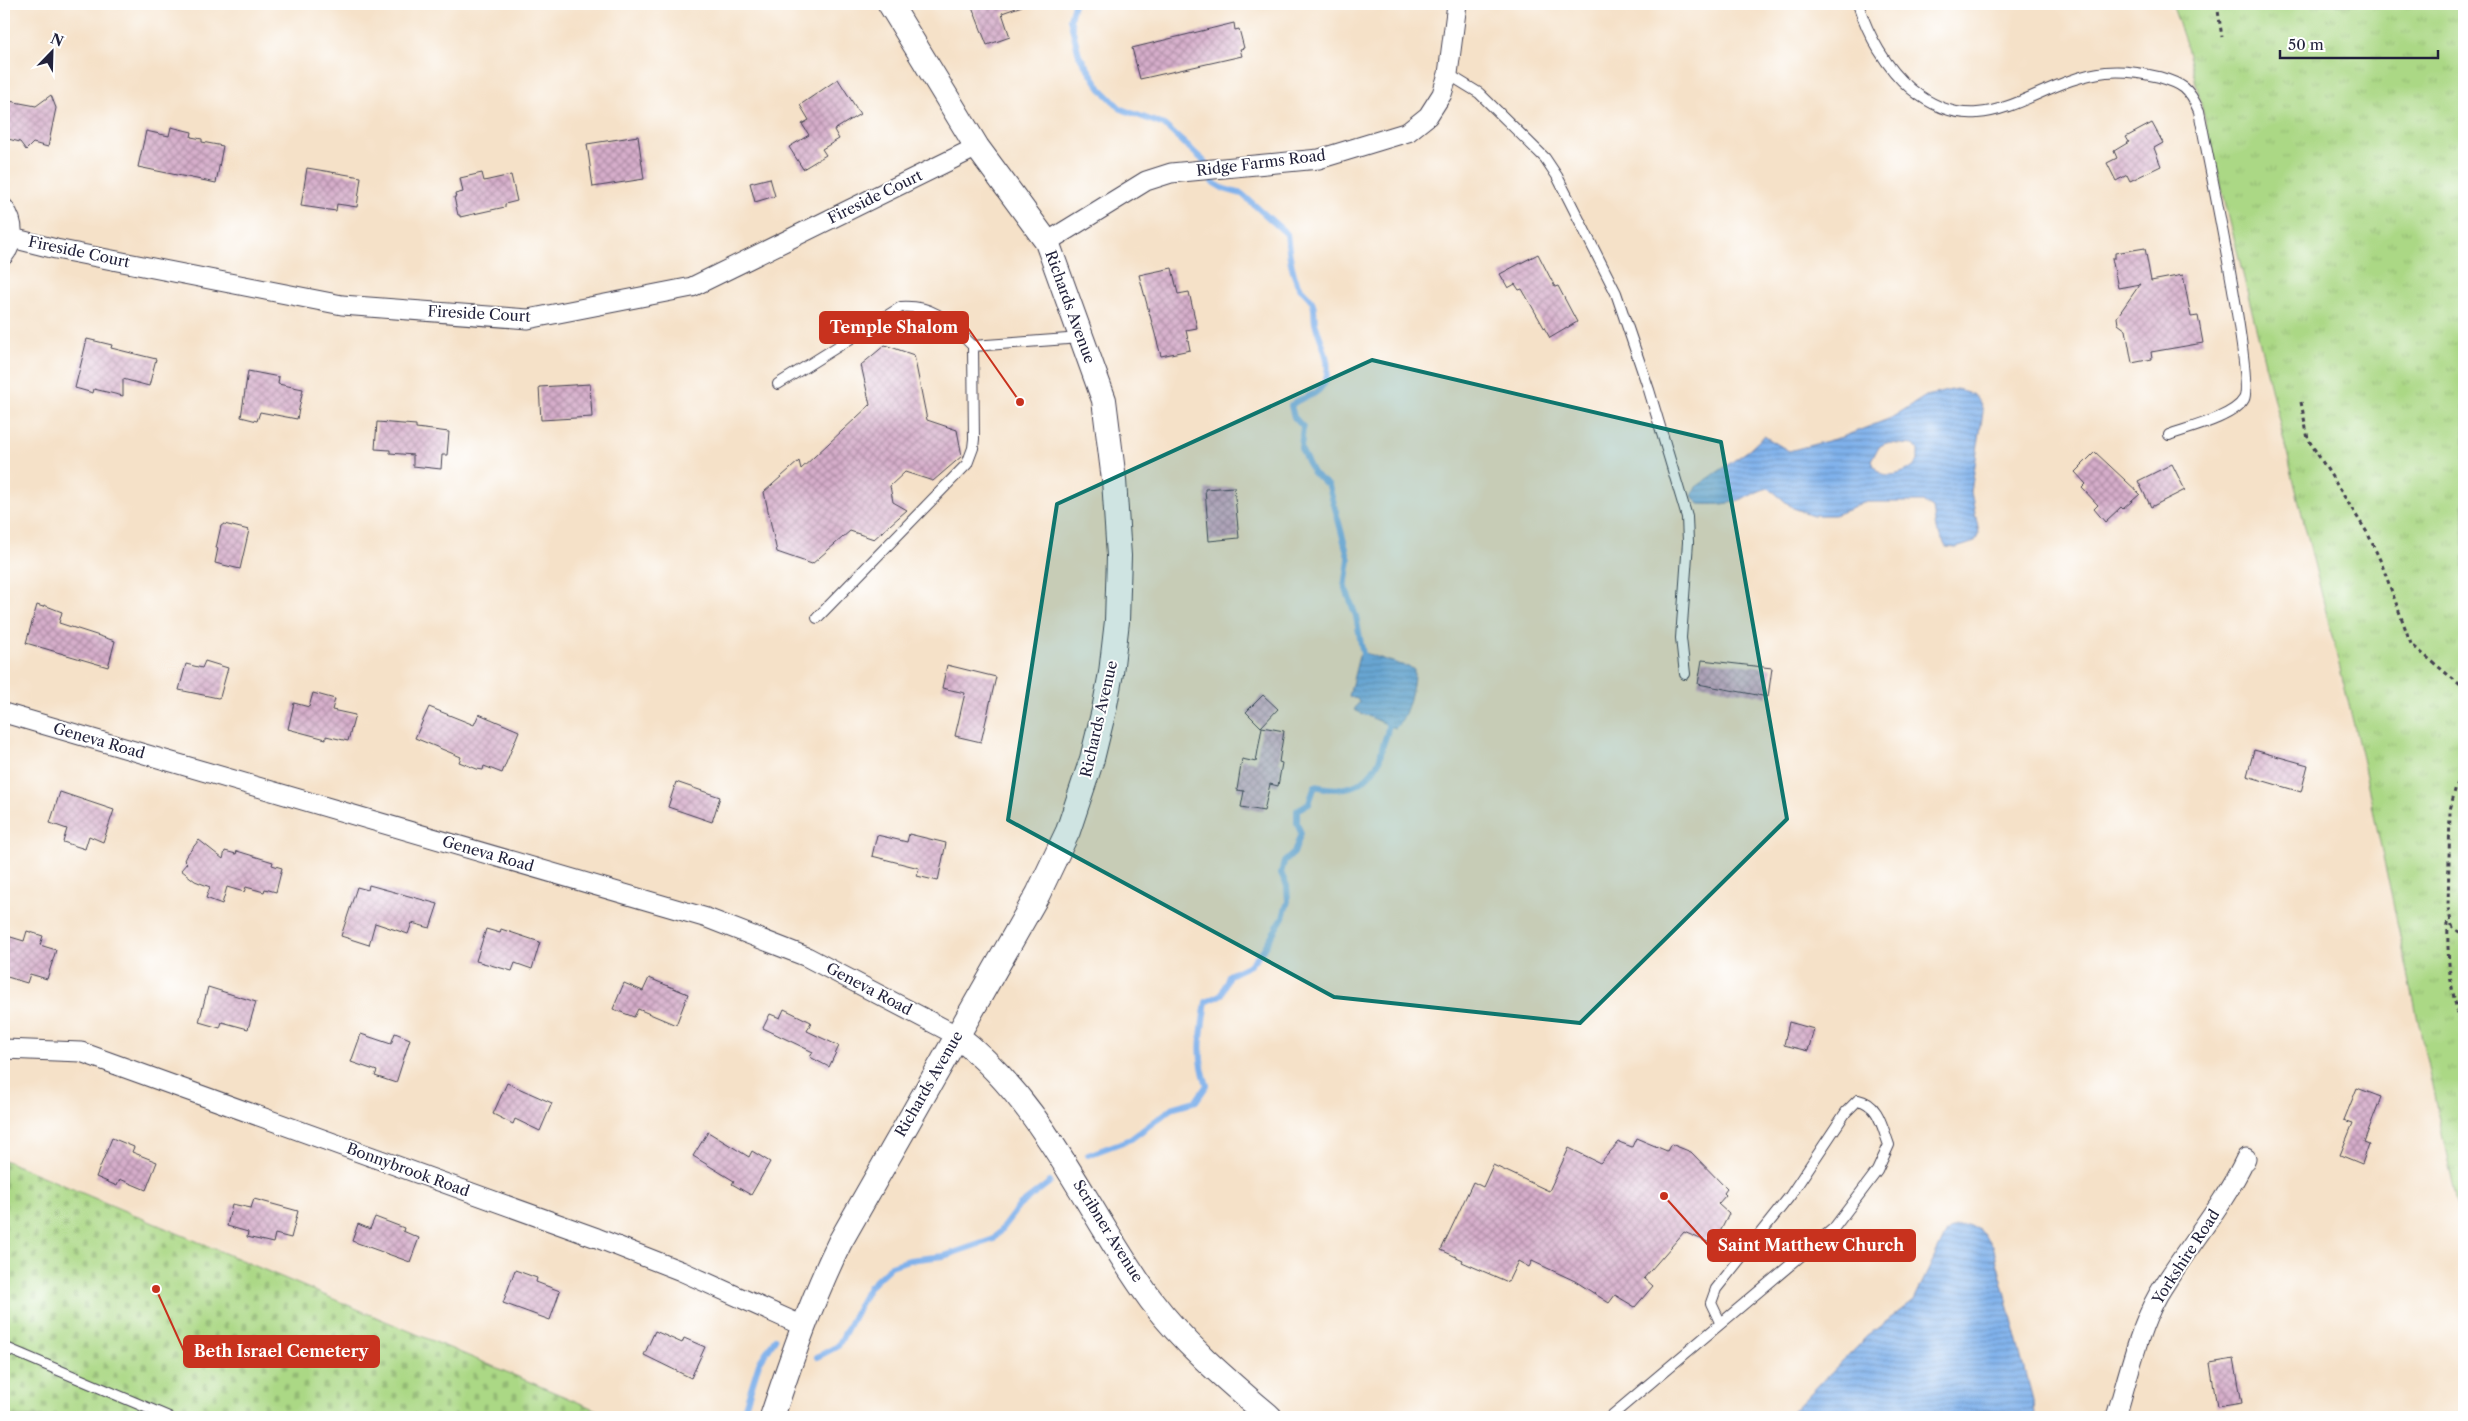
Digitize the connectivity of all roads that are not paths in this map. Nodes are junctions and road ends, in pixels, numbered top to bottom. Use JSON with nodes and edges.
{"nodes":[{"id":1,"x":890,"y":4,"type":"edge"},
{"id":2,"x":1458,"y":4,"type":"edge"},
{"id":3,"x":1858,"y":4,"type":"edge"},
{"id":4,"x":1448,"y":74,"type":"junction"},
{"id":5,"x":977,"y":147,"type":"junction"},
{"id":6,"x":4,"y":208,"type":"edge"},
{"id":7,"x":12,"y":238,"type":"junction"},
{"id":8,"x":1047,"y":242,"type":"junction"},
{"id":9,"x":4,"y":255,"type":"edge"},
{"id":10,"x":1081,"y":338,"type":"junction"},
{"id":11,"x":973,"y":346,"type":"junction"},
{"id":12,"x":778,"y":384,"type":"dead end"},
{"id":13,"x":2169,"y":435,"type":"dead end"},
{"id":14,"x":817,"y":618,"type":"dead end"},
{"id":15,"x":1684,"y":674,"type":"dead end"},
{"id":16,"x":4,"y":713,"type":"edge"},
{"id":17,"x":956,"y":1036,"type":"junction"},
{"id":18,"x":4,"y":1049,"type":"edge"},
{"id":19,"x":2246,"y":1158,"type":"dead end"},
{"id":20,"x":1720,"y":1322,"type":"junction"},
{"id":21,"x":803,"y":1326,"type":"junction"},
{"id":22,"x":4,"y":1347,"type":"edge"},
{"id":23,"x":169,"y":1417,"type":"edge"},
{"id":24,"x":772,"y":1417,"type":"edge"},
{"id":25,"x":1270,"y":1417,"type":"edge"},
{"id":26,"x":1610,"y":1417,"type":"edge"},
{"id":27,"x":2116,"y":1417,"type":"edge"}],
"edges":[{"from":1,"to":5,"type":"street","name":"Richards Avenue"},
{"from":2,"to":4,"type":"street","name":"Ridge Farms Road"},
{"from":3,"to":13,"type":"lane"},
{"from":4,"to":8,"type":"street","name":"Ridge Farms Road"},
{"from":4,"to":15,"type":"lane"},
{"from":5,"to":7,"type":"street","name":"Fireside Court"},
{"from":5,"to":8,"type":"street","name":"Richards Avenue"},
{"from":6,"to":7,"type":"street","name":"Fireside Court"},
{"from":7,"to":9,"type":"street","name":"Fireside Court"},
{"from":8,"to":10,"type":"street","name":"Richards Avenue"},
{"from":10,"to":11,"type":"lane"},
{"from":10,"to":17,"type":"street","name":"Richards Avenue"},
{"from":11,"to":12,"type":"lane"},
{"from":11,"to":14,"type":"lane"},
{"from":16,"to":17,"type":"street","name":"Geneva Road"},
{"from":17,"to":21,"type":"street","name":"Richards Avenue"},
{"from":17,"to":25,"type":"street","name":"Scribner Avenue"},
{"from":18,"to":21,"type":"street","name":"Bonnybrook Road"},
{"from":19,"to":27,"type":"street","name":"Yorkshire Road"},
{"from":20,"to":20,"type":"lane"},
{"from":20,"to":26,"type":"lane"},
{"from":21,"to":24,"type":"street","name":"Richards Avenue"},
{"from":22,"to":23,"type":"lane"}]}
